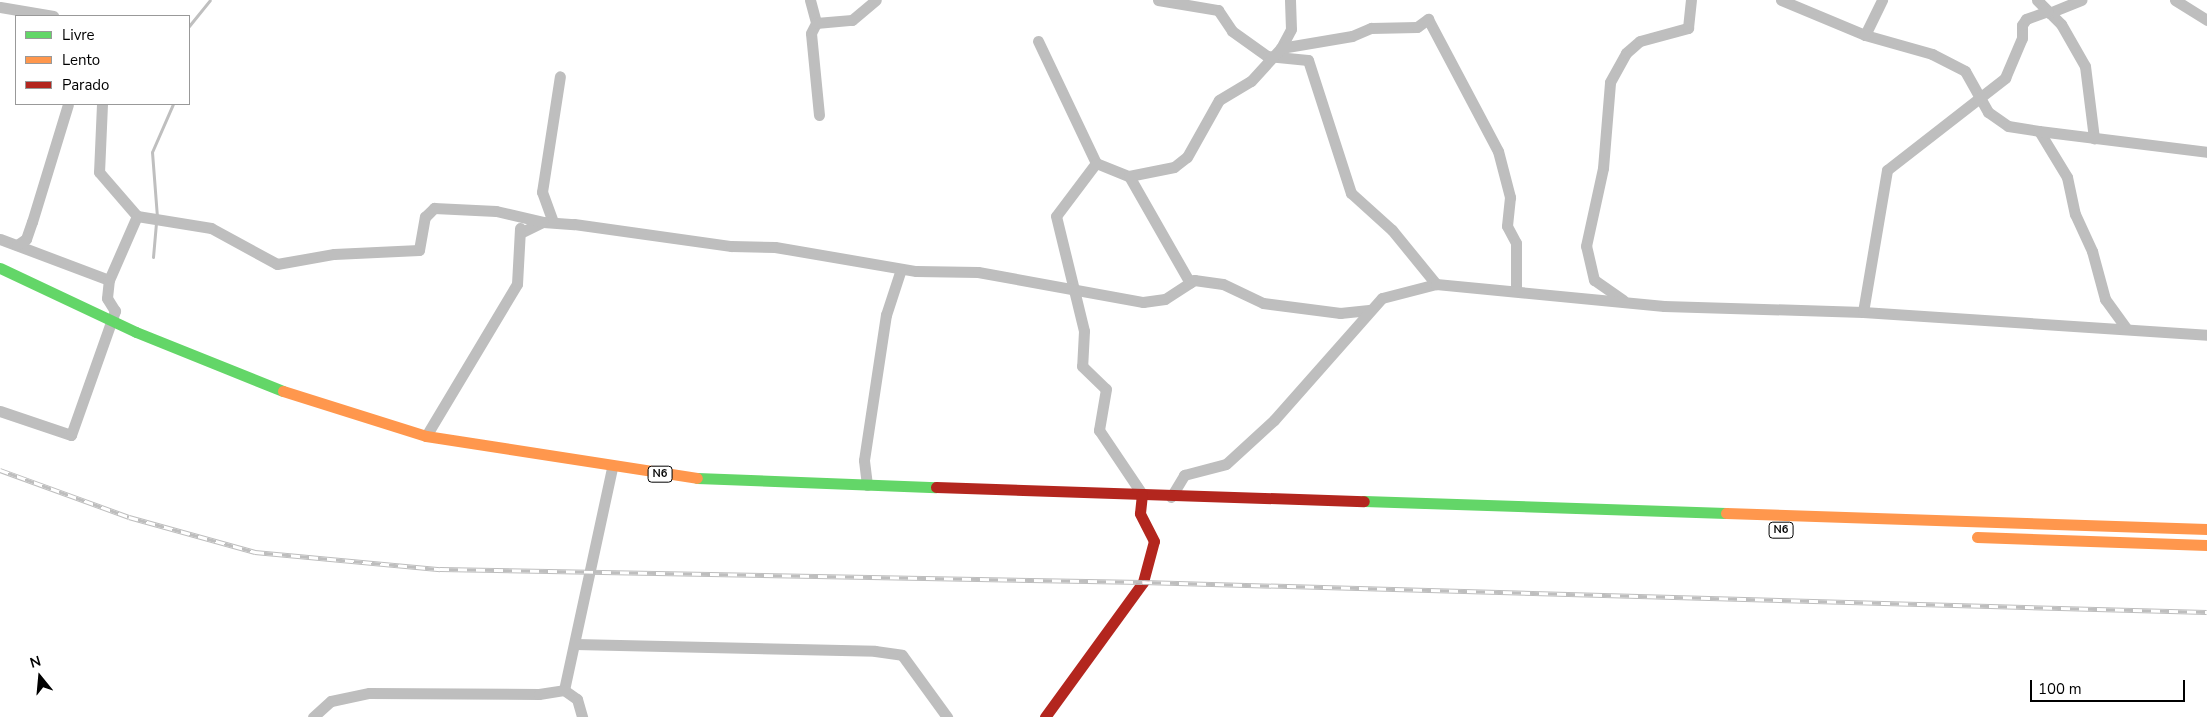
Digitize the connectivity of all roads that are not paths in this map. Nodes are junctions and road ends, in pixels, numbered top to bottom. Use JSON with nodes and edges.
{"nodes":[{"id":1,"x":810,"y":0,"type":"edge"},
{"id":2,"x":876,"y":0,"type":"edge"},
{"id":3,"x":1158,"y":0,"type":"edge"},
{"id":4,"x":1290,"y":0,"type":"edge"},
{"id":5,"x":1691,"y":0,"type":"edge"},
{"id":6,"x":1781,"y":0,"type":"edge"},
{"id":7,"x":1882,"y":0,"type":"edge"},
{"id":8,"x":2037,"y":0,"type":"edge"},
{"id":9,"x":2081,"y":0,"type":"edge"},
{"id":10,"x":2175,"y":0,"type":"edge"},
{"id":11,"x":1198,"y":3,"type":"edge"},
{"id":12,"x":0,"y":7,"type":"edge"},
{"id":13,"x":2049,"y":12,"type":"junction"},
{"id":14,"x":47,"y":15,"type":"edge"},
{"id":15,"x":2207,"y":20,"type":"edge"},
{"id":16,"x":816,"y":23,"type":"junction"},
{"id":17,"x":1865,"y":35,"type":"junction"},
{"id":18,"x":1038,"y":42,"type":"dead end"},
{"id":19,"x":1281,"y":48,"type":"junction"},
{"id":20,"x":1271,"y":56,"type":"junction"},
{"id":21,"x":560,"y":76,"type":"dead end"},
{"id":22,"x":1981,"y":97,"type":"junction"},
{"id":23,"x":68,"y":105,"type":"edge"},
{"id":24,"x":102,"y":105,"type":"edge"},
{"id":25,"x":819,"y":115,"type":"dead end"},
{"id":26,"x":2039,"y":131,"type":"junction"},
{"id":27,"x":2094,"y":138,"type":"junction"},
{"id":28,"x":2207,"y":152,"type":"edge"},
{"id":29,"x":1096,"y":162,"type":"junction"},
{"id":30,"x":1129,"y":176,"type":"junction"},
{"id":31,"x":137,"y":216,"type":"junction"},
{"id":32,"x":514,"y":216,"type":"junction"},
{"id":33,"x":548,"y":222,"type":"junction"},
{"id":34,"x":520,"y":233,"type":"junction"},
{"id":35,"x":0,"y":239,"type":"edge"},
{"id":36,"x":18,"y":245,"type":"junction"},
{"id":37,"x":0,"y":268,"type":"edge"},
{"id":38,"x":901,"y":269,"type":"junction"},
{"id":39,"x":109,"y":280,"type":"junction"},
{"id":40,"x":1190,"y":283,"type":"junction"},
{"id":41,"x":1436,"y":284,"type":"junction"},
{"id":42,"x":1070,"y":289,"type":"junction"},
{"id":43,"x":1516,"y":290,"type":"junction"},
{"id":44,"x":1624,"y":301,"type":"junction"},
{"id":45,"x":1369,"y":310,"type":"junction"},
{"id":46,"x":1863,"y":312,"type":"junction"},
{"id":47,"x":112,"y":321,"type":"junction"},
{"id":48,"x":2126,"y":328,"type":"junction"},
{"id":49,"x":2207,"y":335,"type":"edge"},
{"id":50,"x":0,"y":411,"type":"edge"},
{"id":51,"x":426,"y":436,"type":"junction"},
{"id":52,"x":612,"y":468,"type":"junction"},
{"id":53,"x":866,"y":485,"type":"junction"},
{"id":54,"x":1142,"y":494,"type":"junction"},
{"id":55,"x":1171,"y":497,"type":"junction"},
{"id":56,"x":1355,"y":503,"type":"junction"},
{"id":57,"x":1497,"y":519,"type":"dead end"},
{"id":58,"x":2207,"y":529,"type":"edge"},
{"id":59,"x":1960,"y":536,"type":"dead end"},
{"id":60,"x":2207,"y":545,"type":"edge"},
{"id":61,"x":575,"y":644,"type":"junction"},
{"id":62,"x":564,"y":690,"type":"junction"},
{"id":63,"x":313,"y":717,"type":"edge"},
{"id":64,"x":582,"y":717,"type":"edge"},
{"id":65,"x":948,"y":717,"type":"edge"},
{"id":66,"x":1045,"y":717,"type":"edge"}],
"edges":[{"from":1,"to":16,"type":"street"},
{"from":2,"to":16,"type":"street"},
{"from":3,"to":11,"type":"street"},
{"from":4,"to":19,"type":"street"},
{"from":5,"to":44,"type":"street"},
{"from":6,"to":17,"type":"street"},
{"from":7,"to":17,"type":"street"},
{"from":8,"to":13,"type":"street"},
{"from":9,"to":13,"type":"street"},
{"from":10,"to":15,"type":"street"},
{"from":11,"to":20,"type":"street"},
{"from":12,"to":14,"type":"street"},
{"from":13,"to":22,"type":"street"},
{"from":13,"to":27,"type":"street"},
{"from":16,"to":25,"type":"street"},
{"from":17,"to":22,"type":"street"},
{"from":18,"to":29,"type":"street"},
{"from":19,"to":20,"type":"street"},
{"from":19,"to":43,"type":"street"},
{"from":20,"to":30,"type":"street"},
{"from":20,"to":41,"type":"street"},
{"from":21,"to":33,"type":"street"},
{"from":22,"to":26,"type":"street"},
{"from":22,"to":46,"type":"street"},
{"from":23,"to":36,"type":"street"},
{"from":24,"to":31,"type":"street"},
{"from":26,"to":27,"type":"street"},
{"from":26,"to":48,"type":"street"},
{"from":27,"to":28,"type":"street"},
{"from":29,"to":30,"type":"street"},
{"from":29,"to":42,"type":"street"},
{"from":30,"to":40,"type":"street"},
{"from":31,"to":32,"type":"street"},
{"from":31,"to":39,"type":"street"},
{"from":32,"to":33,"type":"street"},
{"from":32,"to":34,"type":"street"},
{"from":33,"to":34,"type":"street"},
{"from":33,"to":38,"type":"street"},
{"from":34,"to":51,"type":"street"},
{"from":35,"to":36,"type":"street"},
{"from":36,"to":39,"type":"street"},
{"from":37,"to":47,"type":"main road","number":"N6"},
{"from":38,"to":42,"type":"street"},
{"from":38,"to":53,"type":"street"},
{"from":39,"to":47,"type":"street"},
{"from":40,"to":42,"type":"street"},
{"from":40,"to":45,"type":"street"},
{"from":41,"to":43,"type":"street"},
{"from":41,"to":45,"type":"street"},
{"from":42,"to":54,"type":"street"},
{"from":43,"to":44,"type":"street"},
{"from":44,"to":46,"type":"street"},
{"from":45,"to":55,"type":"street"},
{"from":46,"to":48,"type":"street"},
{"from":47,"to":50,"type":"street"},
{"from":47,"to":51,"type":"main road","number":"N6"},
{"from":48,"to":49,"type":"street"},
{"from":51,"to":52,"type":"main road","number":"N6"},
{"from":52,"to":53,"type":"main road","number":"N6"},
{"from":52,"to":61,"type":"street"},
{"from":53,"to":54,"type":"main road","number":"N6"},
{"from":54,"to":55,"type":"main road","number":"N6"},
{"from":54,"to":66,"type":"main road"},
{"from":55,"to":56,"type":"main road","number":"N6"},
{"from":56,"to":57,"type":"main road","number":"N6"},
{"from":56,"to":58,"type":"main road","number":"N6"},
{"from":59,"to":60,"type":"main road"},
{"from":61,"to":62,"type":"street"},
{"from":61,"to":65,"type":"street"},
{"from":62,"to":63,"type":"street"},
{"from":62,"to":64,"type":"street"}]}
